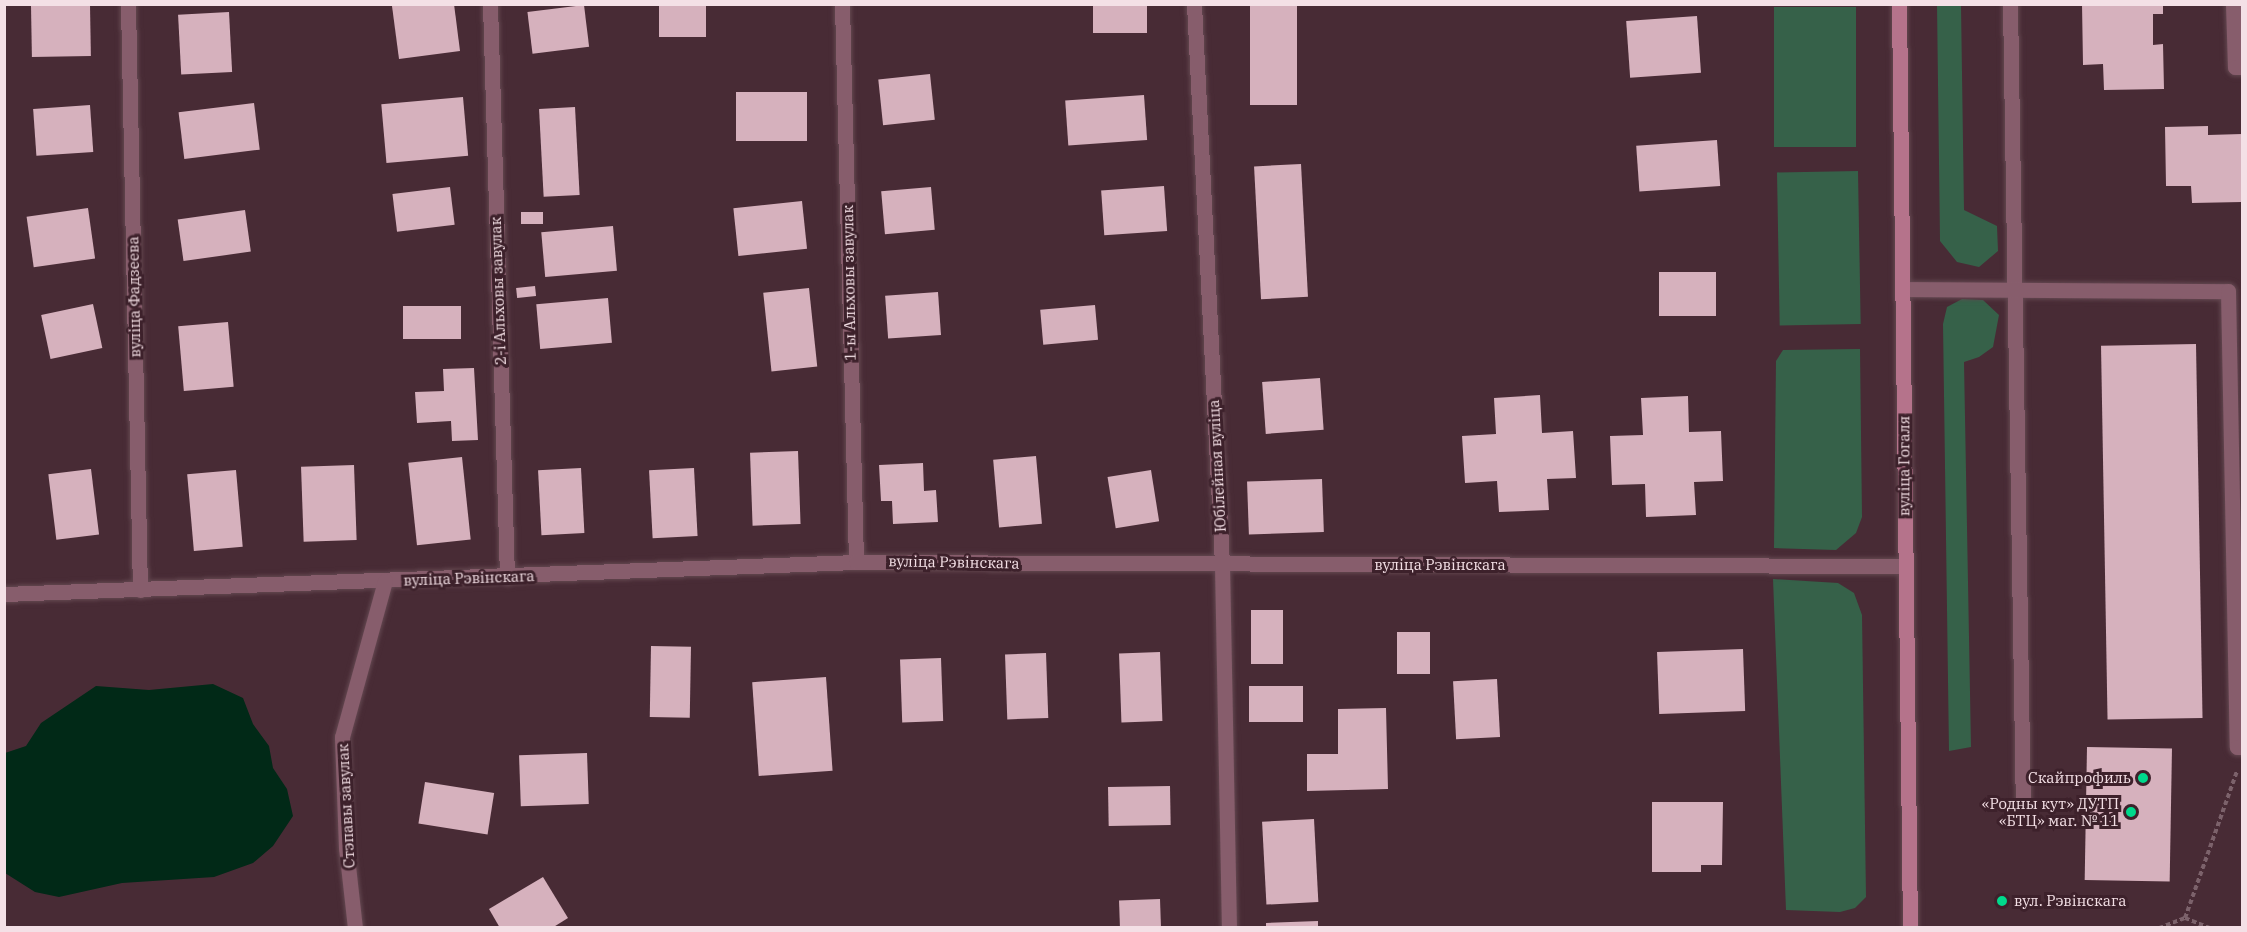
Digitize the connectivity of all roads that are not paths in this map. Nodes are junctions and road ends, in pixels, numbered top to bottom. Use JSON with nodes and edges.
{"nodes":[{"id":1,"x":128,"y":4,"type":"edge"},
{"id":2,"x":490,"y":4,"type":"edge"},
{"id":3,"x":842,"y":4,"type":"edge"},
{"id":4,"x":1194,"y":4,"type":"edge"},
{"id":5,"x":1899,"y":4,"type":"edge"},
{"id":6,"x":2010,"y":4,"type":"edge"},
{"id":7,"x":2233,"y":4,"type":"edge"},
{"id":8,"x":2242,"y":67,"type":"edge"},
{"id":9,"x":2016,"y":288,"type":"junction"},
{"id":10,"x":1904,"y":289,"type":"junction"},
{"id":11,"x":2235,"y":291,"type":"edge"},
{"id":12,"x":856,"y":562,"type":"junction"},
{"id":13,"x":1222,"y":565,"type":"junction"},
{"id":14,"x":1905,"y":566,"type":"junction"},
{"id":15,"x":507,"y":577,"type":"junction"},
{"id":16,"x":385,"y":581,"type":"junction"},
{"id":17,"x":140,"y":590,"type":"junction"},
{"id":18,"x":4,"y":594,"type":"edge"},
{"id":19,"x":2242,"y":747,"type":"edge"},
{"id":20,"x":2023,"y":810,"type":"dead end"},
{"id":21,"x":355,"y":927,"type":"edge"},
{"id":22,"x":1229,"y":927,"type":"edge"},
{"id":23,"x":1910,"y":927,"type":"edge"}],
"edges":[{"from":1,"to":17,"type":"street","name":"вуліца Фадзеева"},
{"from":2,"to":15,"type":"street","name":"2-і Альховы завулак"},
{"from":3,"to":12,"type":"street","name":"1-ы Альховы завулак"},
{"from":4,"to":13,"type":"street","name":"Юбілейная вуліца"},
{"from":5,"to":10,"type":"main road","name":"вуліца Гогаля"},
{"from":6,"to":9,"type":"street"},
{"from":7,"to":8,"type":"street"},
{"from":9,"to":10,"type":"street"},
{"from":9,"to":11,"type":"street"},
{"from":9,"to":20,"type":"street"},
{"from":10,"to":14,"type":"main road","name":"вуліца Гогаля"},
{"from":11,"to":19,"type":"street"},
{"from":12,"to":13,"type":"street","name":"вуліца Рэвінскага"},
{"from":12,"to":15,"type":"street","name":"вуліца Рэвінскага"},
{"from":13,"to":14,"type":"street","name":"вуліца Рэвінскага"},
{"from":13,"to":22,"type":"street","name":"Юбілейная вуліца"},
{"from":14,"to":23,"type":"main road","name":"вуліца Гогаля"},
{"from":15,"to":16,"type":"street","name":"вуліца Рэвінскага"},
{"from":16,"to":17,"type":"street","name":"вуліца Рэвінскага"},
{"from":16,"to":21,"type":"street","name":"Стэпавы завулак"},
{"from":17,"to":18,"type":"street","name":"вуліца Рэвінскага"}]}
